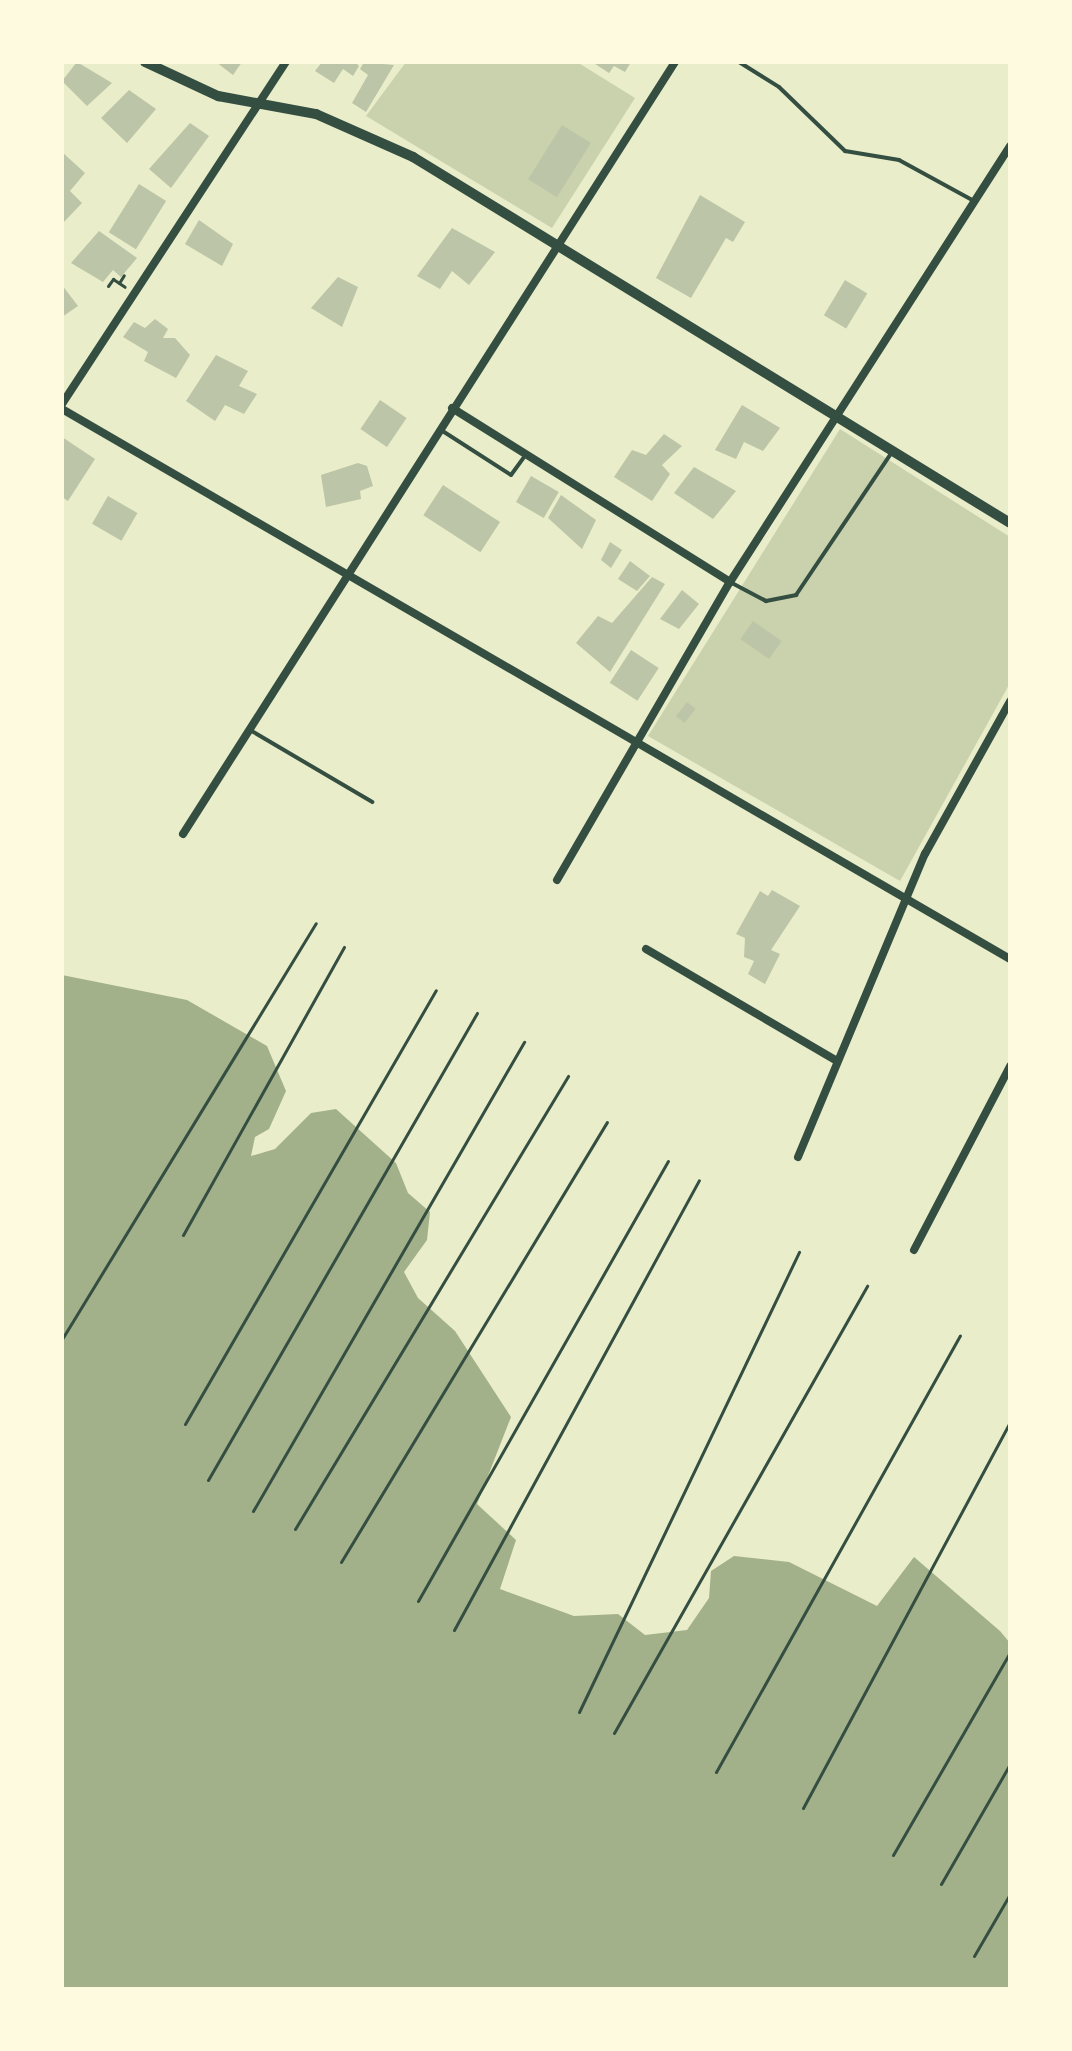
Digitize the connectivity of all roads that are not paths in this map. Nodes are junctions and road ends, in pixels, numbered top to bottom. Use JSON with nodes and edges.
{"nodes":[{"id":1,"x":145,"y":62,"type":"edge"},
{"id":2,"x":286,"y":62,"type":"edge"},
{"id":3,"x":675,"y":62,"type":"edge"},
{"id":4,"x":739,"y":62,"type":"edge"},
{"id":5,"x":257,"y":99,"type":"junction"},
{"id":6,"x":1010,"y":146,"type":"edge"},
{"id":7,"x":974,"y":201,"type":"junction"},
{"id":8,"x":559,"y":243,"type":"junction"},
{"id":9,"x":62,"y":406,"type":"edge"},
{"id":10,"x":452,"y":408,"type":"junction"},
{"id":11,"x":837,"y":414,"type":"junction"},
{"id":12,"x":438,"y":429,"type":"junction"},
{"id":13,"x":894,"y":450,"type":"junction"},
{"id":14,"x":526,"y":455,"type":"junction"},
{"id":15,"x":1010,"y":523,"type":"edge"},
{"id":16,"x":345,"y":572,"type":"junction"},
{"id":17,"x":730,"y":582,"type":"junction"},
{"id":18,"x":1010,"y":701,"type":"edge"},
{"id":19,"x":248,"y":729,"type":"junction"},
{"id":20,"x":634,"y":741,"type":"junction"},
{"id":21,"x":372,"y":802,"type":"dead end"},
{"id":22,"x":183,"y":834,"type":"dead end"},
{"id":23,"x":557,"y":880,"type":"dead end"},
{"id":24,"x":905,"y":901,"type":"junction"},
{"id":25,"x":646,"y":949,"type":"dead end"},
{"id":26,"x":1010,"y":959,"type":"edge"},
{"id":27,"x":835,"y":1060,"type":"junction"},
{"id":28,"x":1010,"y":1066,"type":"edge"},
{"id":29,"x":798,"y":1157,"type":"dead end"},
{"id":30,"x":914,"y":1250,"type":"dead end"}],
"edges":[{"from":1,"to":5,"type":"street"},
{"from":2,"to":5,"type":"street"},
{"from":3,"to":8,"type":"street"},
{"from":4,"to":7,"type":"lane"},
{"from":5,"to":8,"type":"street"},
{"from":5,"to":9,"type":"street"},
{"from":6,"to":7,"type":"street"},
{"from":7,"to":11,"type":"street"},
{"from":8,"to":10,"type":"street"},
{"from":8,"to":11,"type":"street"},
{"from":9,"to":16,"type":"street"},
{"from":10,"to":12,"type":"street"},
{"from":10,"to":14,"type":"street"},
{"from":11,"to":13,"type":"street"},
{"from":11,"to":17,"type":"street"},
{"from":12,"to":14,"type":"lane"},
{"from":12,"to":16,"type":"street"},
{"from":13,"to":15,"type":"street"},
{"from":13,"to":17,"type":"lane"},
{"from":14,"to":17,"type":"street"},
{"from":16,"to":19,"type":"street"},
{"from":16,"to":20,"type":"street"},
{"from":17,"to":20,"type":"street"},
{"from":18,"to":24,"type":"street"},
{"from":19,"to":21,"type":"lane"},
{"from":19,"to":22,"type":"street"},
{"from":20,"to":23,"type":"street"},
{"from":20,"to":24,"type":"street"},
{"from":24,"to":26,"type":"street"},
{"from":24,"to":27,"type":"street"},
{"from":25,"to":27,"type":"street"},
{"from":27,"to":29,"type":"street"},
{"from":28,"to":30,"type":"street"}]}
